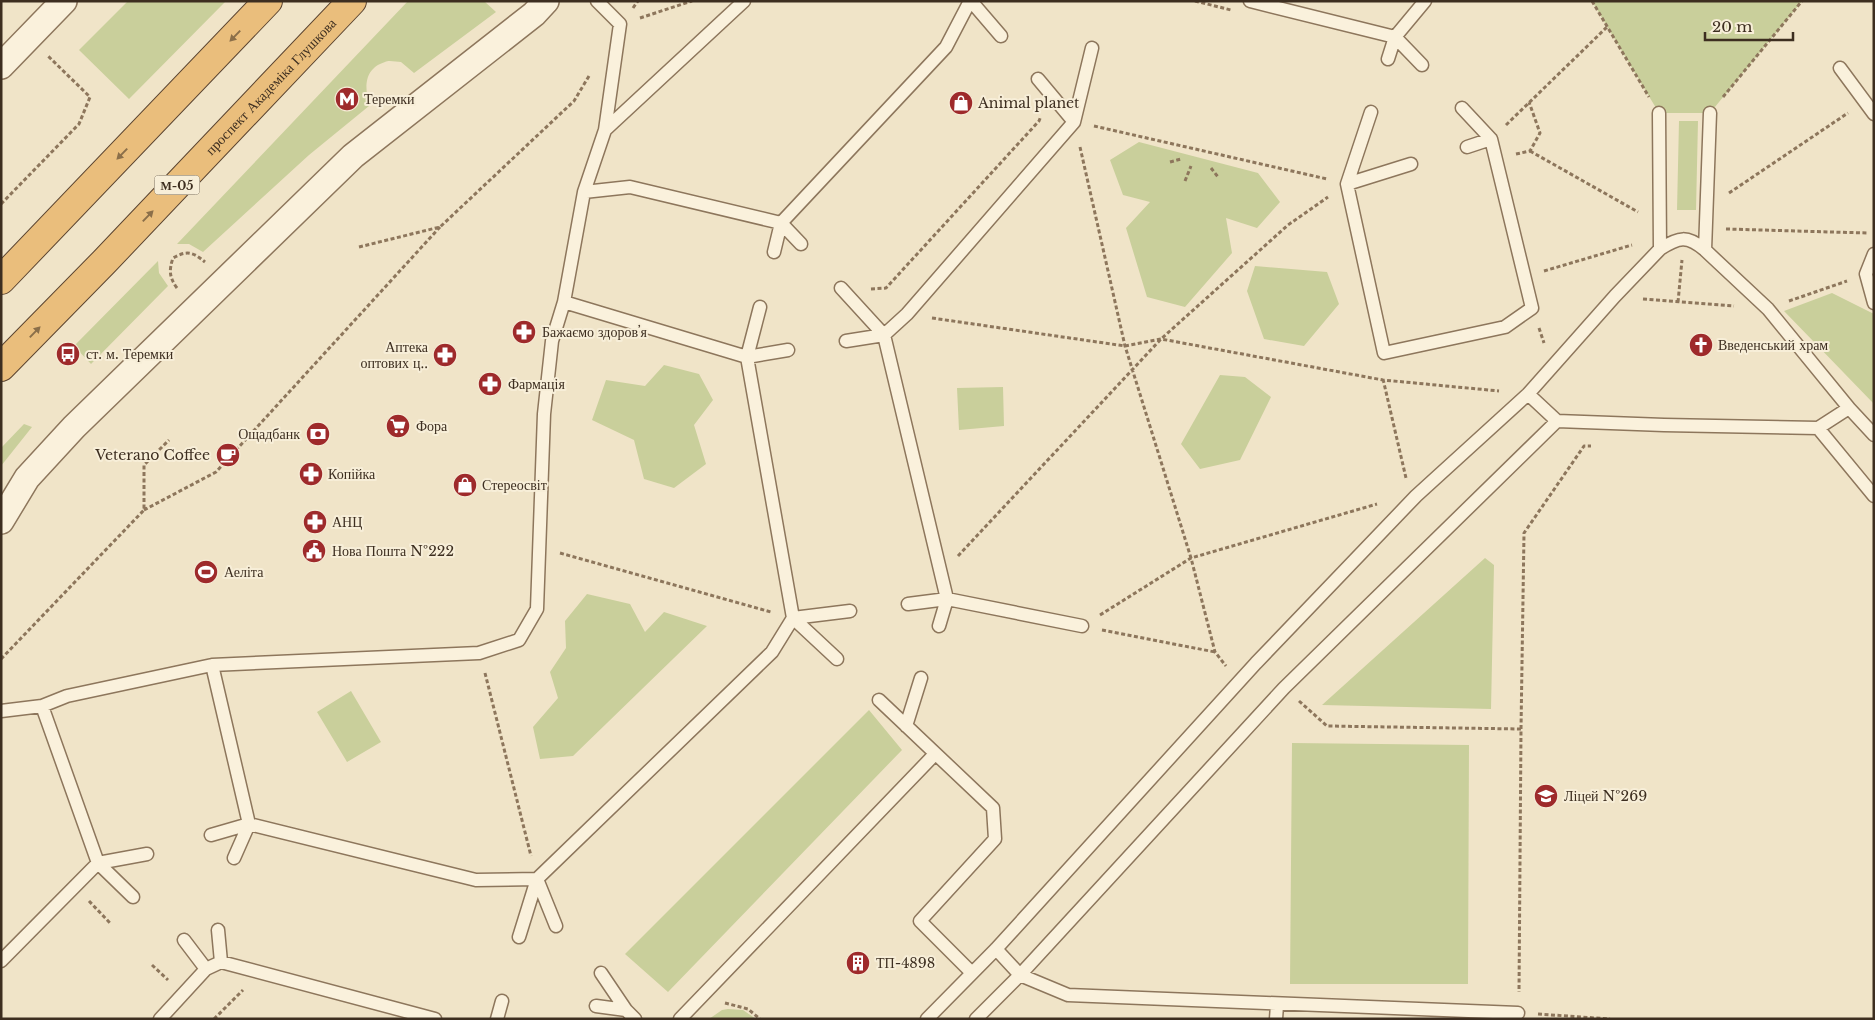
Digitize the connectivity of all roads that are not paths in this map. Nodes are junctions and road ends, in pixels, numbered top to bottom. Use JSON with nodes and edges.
{"nodes":[{"id":1,"x":64,"y":1,"type":"edge"},
{"id":2,"x":268,"y":1,"type":"edge"},
{"id":3,"x":352,"y":1,"type":"edge"},
{"id":4,"x":546,"y":1,"type":"edge"},
{"id":5,"x":597,"y":1,"type":"edge"},
{"id":6,"x":744,"y":1,"type":"edge"},
{"id":7,"x":970,"y":1,"type":"edge"},
{"id":8,"x":1250,"y":1,"type":"edge"},
{"id":9,"x":1425,"y":1,"type":"edge"},
{"id":10,"x":1000,"y":36,"type":"dead end"},
{"id":11,"x":1396,"y":37,"type":"junction"},
{"id":12,"x":1092,"y":48,"type":"dead end"},
{"id":13,"x":1388,"y":59,"type":"dead end"},
{"id":14,"x":1422,"y":65,"type":"dead end"},
{"id":15,"x":1,"y":66,"type":"edge"},
{"id":16,"x":1840,"y":68,"type":"dead end"},
{"id":17,"x":1038,"y":79,"type":"dead end"},
{"id":18,"x":1462,"y":108,"type":"dead end"},
{"id":19,"x":1370,"y":112,"type":"dead end"},
{"id":20,"x":1659,"y":113,"type":"road end"},
{"id":21,"x":1710,"y":113,"type":"road end"},
{"id":22,"x":1874,"y":114,"type":"edge"},
{"id":23,"x":1074,"y":122,"type":"junction"},
{"id":24,"x":605,"y":130,"type":"junction"},
{"id":25,"x":1491,"y":139,"type":"junction"},
{"id":26,"x":1467,"y":146,"type":"dead end"},
{"id":27,"x":1411,"y":164,"type":"dead end"},
{"id":28,"x":1347,"y":184,"type":"junction"},
{"id":29,"x":584,"y":192,"type":"junction"},
{"id":30,"x":782,"y":223,"type":"junction"},
{"id":31,"x":1660,"y":237,"type":"junction"},
{"id":32,"x":800,"y":244,"type":"dead end"},
{"id":33,"x":1705,"y":250,"type":"junction"},
{"id":34,"x":774,"y":252,"type":"dead end"},
{"id":35,"x":1874,"y":254,"type":"edge"},
{"id":36,"x":1,"y":280,"type":"edge"},
{"id":37,"x":841,"y":288,"type":"dead end"},
{"id":38,"x":564,"y":302,"type":"junction"},
{"id":39,"x":1874,"y":303,"type":"edge"},
{"id":40,"x":760,"y":306,"type":"dead end"},
{"id":41,"x":884,"y":335,"type":"junction"},
{"id":42,"x":846,"y":341,"type":"dead end"},
{"id":43,"x":788,"y":350,"type":"dead end"},
{"id":44,"x":748,"y":357,"type":"junction"},
{"id":45,"x":1,"y":367,"type":"edge"},
{"id":46,"x":1528,"y":394,"type":"junction"},
{"id":47,"x":1849,"y":408,"type":"junction"},
{"id":48,"x":1557,"y":421,"type":"junction"},
{"id":49,"x":1818,"y":428,"type":"junction"},
{"id":50,"x":1874,"y":435,"type":"edge"},
{"id":51,"x":1874,"y":496,"type":"edge"},
{"id":52,"x":1,"y":521,"type":"edge"},
{"id":53,"x":948,"y":599,"type":"junction"},
{"id":54,"x":908,"y":604,"type":"dead end"},
{"id":55,"x":850,"y":611,"type":"dead end"},
{"id":56,"x":793,"y":618,"type":"junction"},
{"id":57,"x":939,"y":626,"type":"dead end"},
{"id":58,"x":1082,"y":626,"type":"road end"},
{"id":59,"x":837,"y":659,"type":"dead end"},
{"id":60,"x":212,"y":665,"type":"junction"},
{"id":61,"x":921,"y":678,"type":"dead end"},
{"id":62,"x":879,"y":700,"type":"dead end"},
{"id":63,"x":42,"y":706,"type":"junction"},
{"id":64,"x":1,"y":711,"type":"edge"},
{"id":65,"x":906,"y":726,"type":"junction"},
{"id":66,"x":935,"y":754,"type":"junction"},
{"id":67,"x":249,"y":824,"type":"junction"},
{"id":68,"x":210,"y":835,"type":"dead end"},
{"id":69,"x":147,"y":854,"type":"dead end"},
{"id":70,"x":234,"y":858,"type":"dead end"},
{"id":71,"x":98,"y":863,"type":"junction"},
{"id":72,"x":537,"y":879,"type":"junction"},
{"id":73,"x":133,"y":897,"type":"dead end"},
{"id":74,"x":556,"y":926,"type":"dead end"},
{"id":75,"x":218,"y":930,"type":"dead end"},
{"id":76,"x":519,"y":937,"type":"dead end"},
{"id":77,"x":184,"y":940,"type":"dead end"},
{"id":78,"x":996,"y":949,"type":"junction"},
{"id":79,"x":1,"y":961,"type":"edge"},
{"id":80,"x":221,"y":962,"type":"junction"},
{"id":81,"x":206,"y":969,"type":"junction"},
{"id":82,"x":602,"y":973,"type":"dead end"},
{"id":83,"x":972,"y":973,"type":"junction"},
{"id":84,"x":1020,"y":975,"type":"junction"},
{"id":85,"x":502,"y":1001,"type":"dead end"},
{"id":86,"x":1277,"y":1004,"type":"junction"},
{"id":87,"x":596,"y":1006,"type":"dead end"},
{"id":88,"x":1518,"y":1013,"type":"road end"},
{"id":89,"x":630,"y":1015,"type":"edge"},
{"id":90,"x":160,"y":1019,"type":"edge"},
{"id":91,"x":435,"y":1019,"type":"edge"},
{"id":92,"x":497,"y":1019,"type":"edge"},
{"id":93,"x":680,"y":1019,"type":"edge"},
{"id":94,"x":927,"y":1019,"type":"edge"},
{"id":95,"x":976,"y":1019,"type":"edge"},
{"id":96,"x":1276,"y":1019,"type":"edge"}],
"edges":[{"from":1,"to":15,"type":"street"},
{"from":2,"to":36,"type":"highway","one_way":true},
{"from":45,"to":3,"type":"highway","name":"проспект Академіка Глушкова","number":"М-05","one_way":true},
{"from":4,"to":52,"type":"street"},
{"from":5,"to":24,"type":"lane"},
{"from":6,"to":24,"type":"lane"},
{"from":7,"to":10,"type":"lane"},
{"from":7,"to":30,"type":"lane"},
{"from":8,"to":11,"type":"lane"},
{"from":9,"to":11,"type":"lane"},
{"from":11,"to":13,"type":"lane"},
{"from":11,"to":14,"type":"lane"},
{"from":12,"to":23,"type":"lane"},
{"from":16,"to":22,"type":"lane"},
{"from":17,"to":23,"type":"lane"},
{"from":18,"to":25,"type":"lane"},
{"from":19,"to":28,"type":"lane"},
{"from":20,"to":31,"type":"lane"},
{"from":21,"to":33,"type":"lane"},
{"from":23,"to":41,"type":"lane"},
{"from":24,"to":29,"type":"lane"},
{"from":25,"to":26,"type":"lane"},
{"from":25,"to":28,"type":"lane"},
{"from":27,"to":28,"type":"lane"},
{"from":29,"to":30,"type":"lane"},
{"from":29,"to":38,"type":"lane"},
{"from":30,"to":32,"type":"lane"},
{"from":30,"to":34,"type":"lane"},
{"from":31,"to":33,"type":"lane"},
{"from":31,"to":46,"type":"lane"},
{"from":33,"to":47,"type":"lane"},
{"from":35,"to":39,"type":"lane"},
{"from":37,"to":41,"type":"lane"},
{"from":38,"to":44,"type":"lane"},
{"from":38,"to":60,"type":"lane"},
{"from":40,"to":44,"type":"lane"},
{"from":41,"to":42,"type":"lane"},
{"from":41,"to":53,"type":"lane"},
{"from":43,"to":44,"type":"lane"},
{"from":44,"to":56,"type":"lane"},
{"from":46,"to":48,"type":"lane"},
{"from":46,"to":78,"type":"lane"},
{"from":47,"to":49,"type":"lane"},
{"from":47,"to":50,"type":"lane"},
{"from":48,"to":49,"type":"lane"},
{"from":48,"to":84,"type":"lane"},
{"from":49,"to":51,"type":"lane"},
{"from":53,"to":54,"type":"lane"},
{"from":53,"to":57,"type":"lane"},
{"from":53,"to":58,"type":"lane"},
{"from":55,"to":56,"type":"lane"},
{"from":56,"to":59,"type":"lane"},
{"from":56,"to":72,"type":"lane"},
{"from":60,"to":63,"type":"lane"},
{"from":60,"to":67,"type":"lane"},
{"from":61,"to":65,"type":"lane"},
{"from":62,"to":65,"type":"lane"},
{"from":63,"to":64,"type":"lane"},
{"from":63,"to":71,"type":"lane"},
{"from":65,"to":66,"type":"lane"},
{"from":66,"to":83,"type":"lane"},
{"from":66,"to":93,"type":"lane"},
{"from":67,"to":68,"type":"lane"},
{"from":67,"to":70,"type":"lane"},
{"from":67,"to":72,"type":"lane"},
{"from":69,"to":71,"type":"lane"},
{"from":71,"to":73,"type":"lane"},
{"from":71,"to":79,"type":"lane"},
{"from":72,"to":74,"type":"lane"},
{"from":72,"to":76,"type":"lane"},
{"from":75,"to":80,"type":"lane"},
{"from":77,"to":81,"type":"lane"},
{"from":78,"to":83,"type":"lane"},
{"from":78,"to":84,"type":"lane"},
{"from":80,"to":81,"type":"lane"},
{"from":80,"to":91,"type":"lane"},
{"from":81,"to":90,"type":"lane"},
{"from":82,"to":89,"type":"lane"},
{"from":83,"to":94,"type":"lane"},
{"from":84,"to":86,"type":"lane"},
{"from":84,"to":95,"type":"lane"},
{"from":85,"to":92,"type":"lane"},
{"from":86,"to":88,"type":"lane"},
{"from":86,"to":96,"type":"lane"},
{"from":87,"to":89,"type":"lane"}]}
